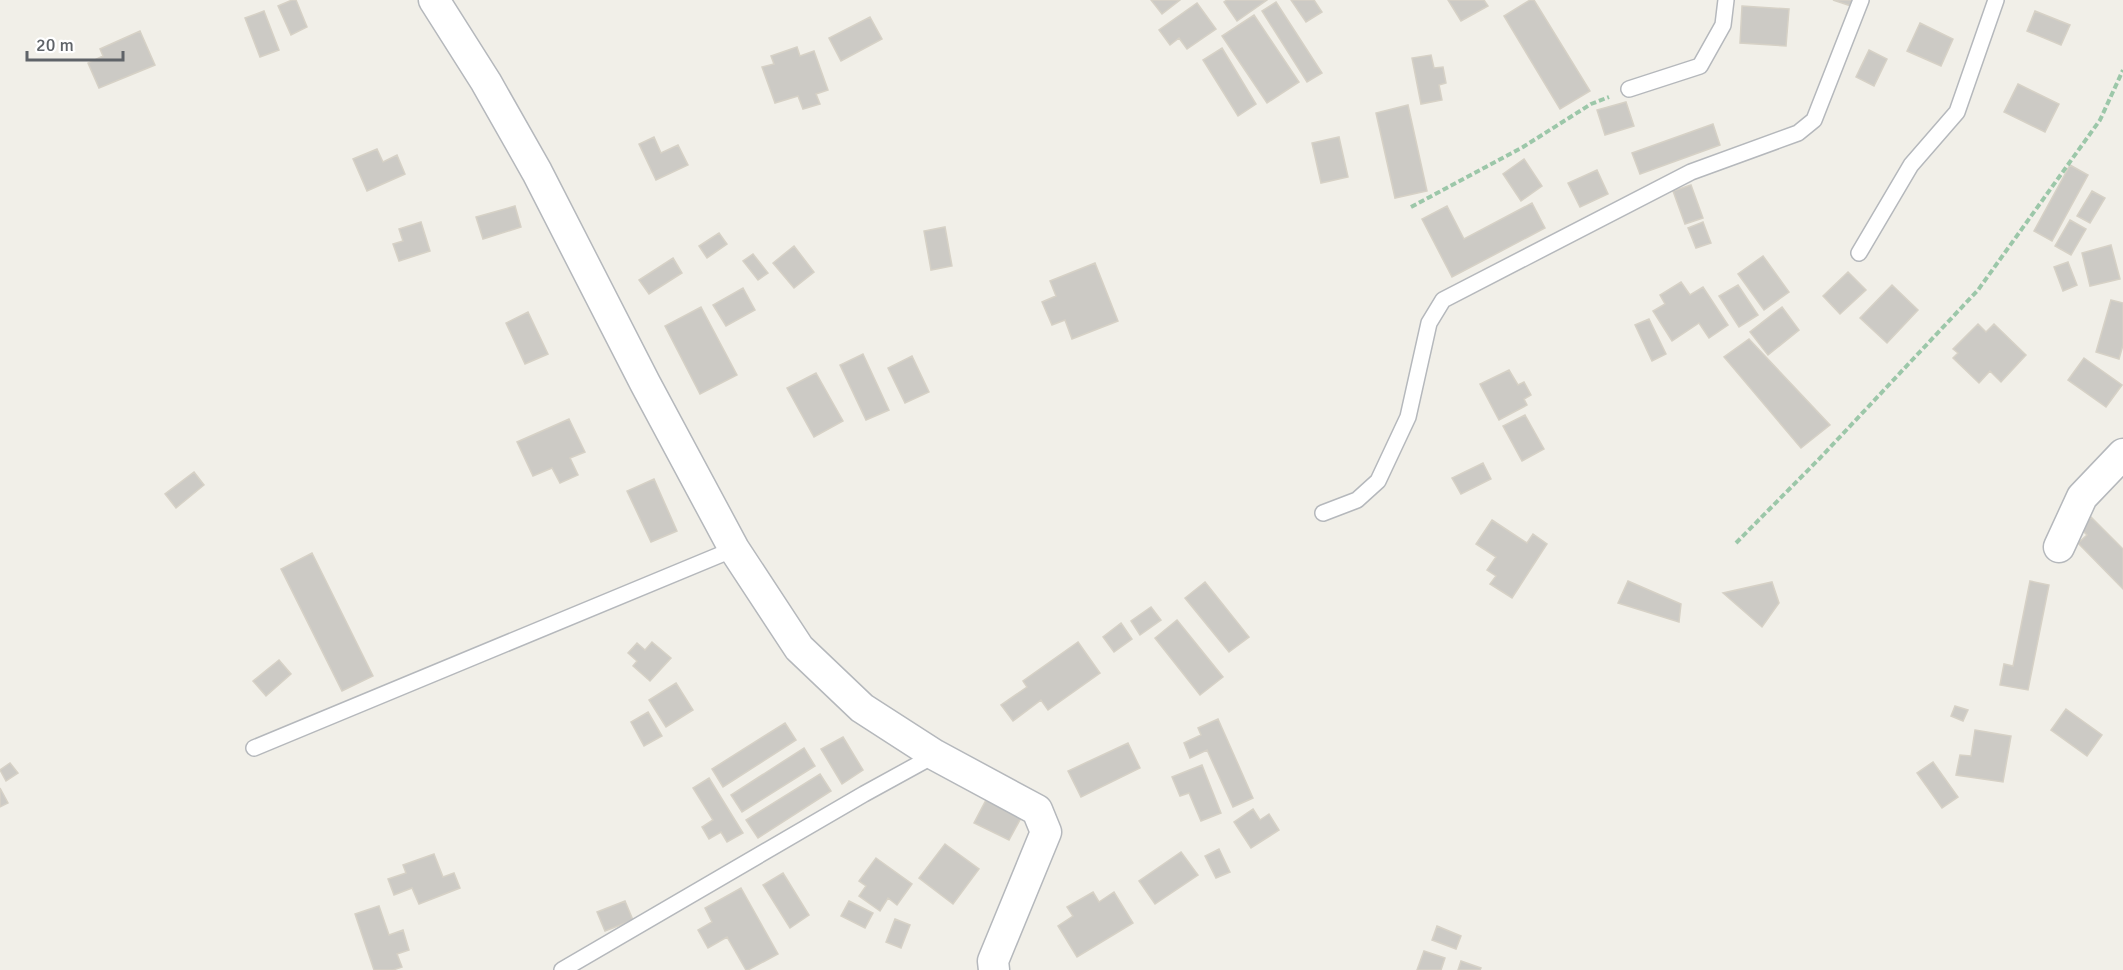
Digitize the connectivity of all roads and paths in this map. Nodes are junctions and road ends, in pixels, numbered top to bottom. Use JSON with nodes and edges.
{"nodes":[{"id":1,"x":434,"y":0,"type":"edge"},
{"id":2,"x":1726,"y":0,"type":"edge"},
{"id":3,"x":1862,"y":0,"type":"edge"},
{"id":4,"x":1996,"y":0,"type":"edge"},
{"id":5,"x":2123,"y":70,"type":"edge"},
{"id":6,"x":1629,"y":89,"type":"joint"},
{"id":7,"x":1411,"y":207,"type":"dead end"},
{"id":8,"x":1859,"y":253,"type":"dead end"},
{"id":9,"x":2123,"y":454,"type":"edge"},
{"id":10,"x":1323,"y":513,"type":"dead end"},
{"id":11,"x":1736,"y":543,"type":"dead end"},
{"id":12,"x":2059,"y":547,"type":"dead end"},
{"id":13,"x":734,"y":549,"type":"junction"},
{"id":14,"x":254,"y":748,"type":"dead end"},
{"id":15,"x":935,"y":755,"type":"junction"},
{"id":16,"x":562,"y":970,"type":"edge"},
{"id":17,"x":994,"y":970,"type":"edge"}],
"edges":[{"from":1,"to":13,"type":"street"},
{"from":2,"to":6,"type":"lane"},
{"from":3,"to":10,"type":"lane"},
{"from":4,"to":8,"type":"lane"},
{"from":5,"to":11,"type":"path"},
{"from":6,"to":7,"type":"path"},
{"from":9,"to":12,"type":"street"},
{"from":13,"to":14,"type":"lane"},
{"from":13,"to":15,"type":"street"},
{"from":15,"to":16,"type":"lane"},
{"from":15,"to":17,"type":"street"}]}
